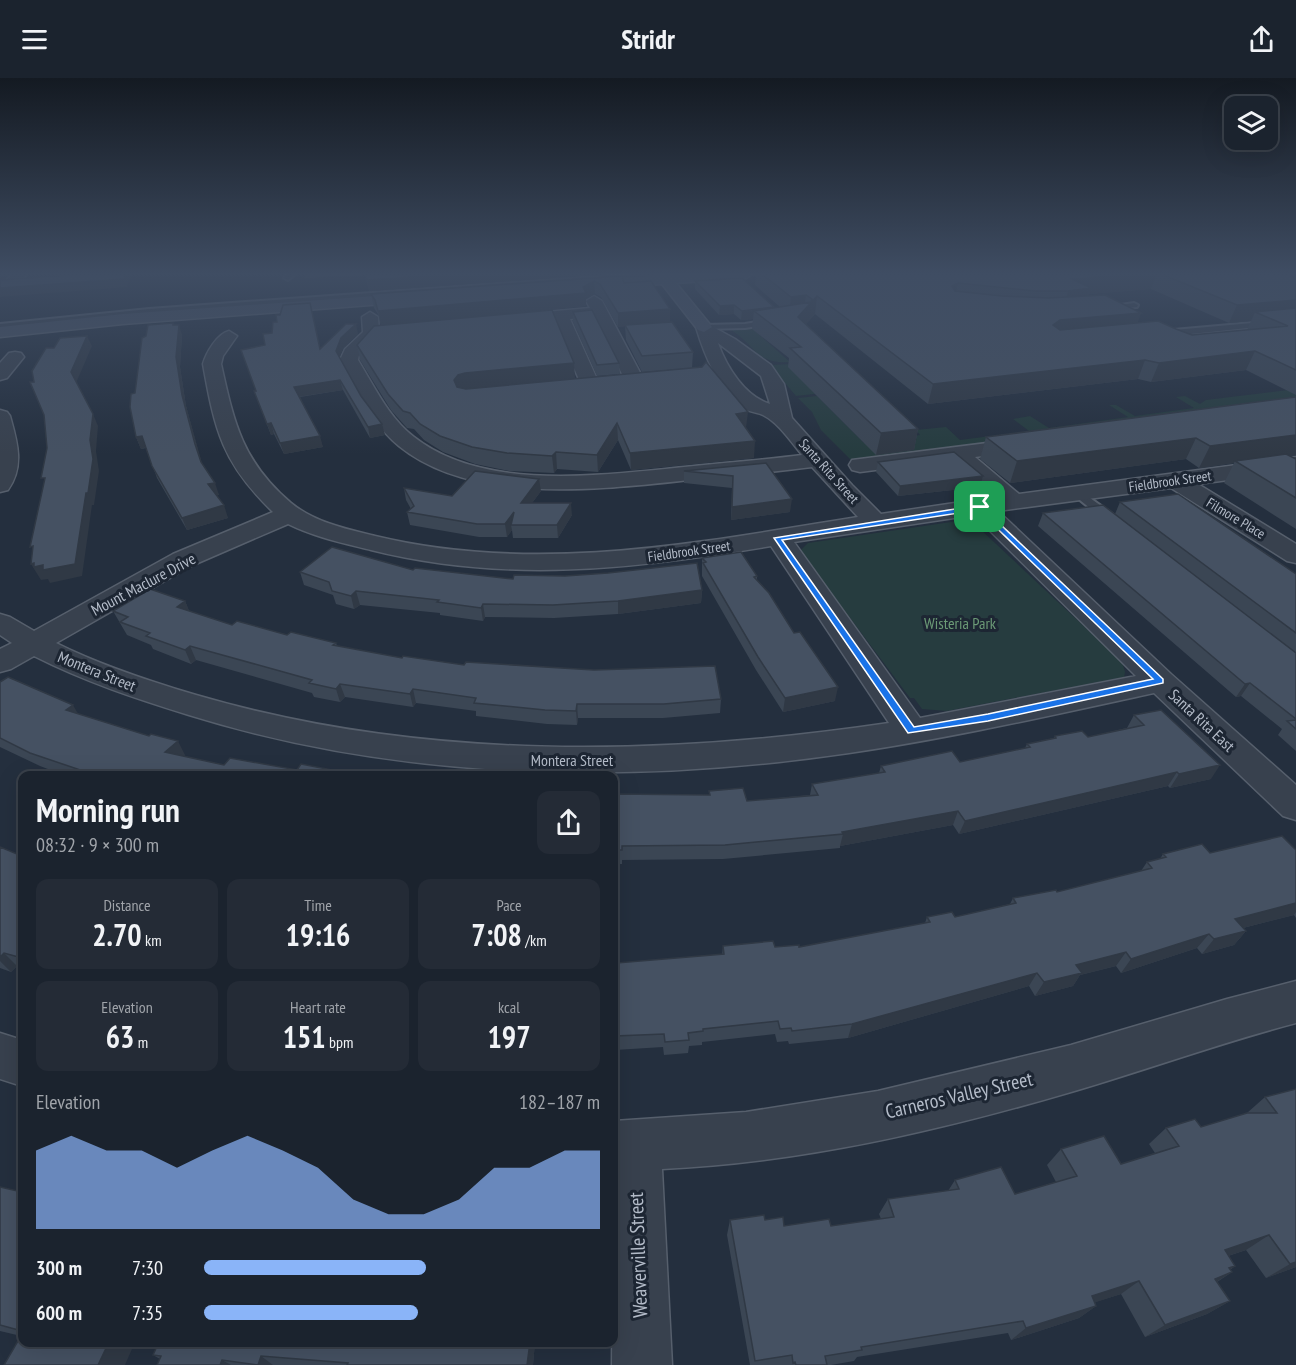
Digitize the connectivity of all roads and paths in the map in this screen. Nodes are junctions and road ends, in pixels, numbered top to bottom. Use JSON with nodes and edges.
{"nodes":[{"id":1,"x":368,"y":334,"type":"edge"},
{"id":2,"x":568,"y":334,"type":"edge"},
{"id":3,"x":611,"y":334,"type":"edge"},
{"id":4,"x":706,"y":334,"type":"edge"},
{"id":5,"x":716,"y":334,"type":"edge"},
{"id":6,"x":1162,"y":334,"type":"edge"},
{"id":7,"x":1152,"y":335,"type":"edge"},
{"id":8,"x":229,"y":336,"type":"dead end"},
{"id":9,"x":15,"y":357,"type":"dead end"},
{"id":10,"x":0,"y":374,"type":"edge"},
{"id":11,"x":659,"y":379,"type":"edge"},
{"id":12,"x":635,"y":380,"type":"junction"},
{"id":13,"x":590,"y":385,"type":"junction"},
{"id":14,"x":568,"y":387,"type":"edge"},
{"id":15,"x":0,"y":416,"type":"edge"},
{"id":16,"x":782,"y":418,"type":"junction"},
{"id":17,"x":1051,"y":441,"type":"edge"},
{"id":18,"x":957,"y":453,"type":"junction"},
{"id":19,"x":819,"y":460,"type":"junction"},
{"id":20,"x":860,"y":465,"type":"dead end"},
{"id":21,"x":1285,"y":470,"type":"edge"},
{"id":22,"x":1177,"y":481,"type":"junction"},
{"id":23,"x":0,"y":485,"type":"edge"},
{"id":24,"x":1079,"y":494,"type":"junction"},
{"id":25,"x":1015,"y":503,"type":"junction"},
{"id":26,"x":980,"y":507,"type":"junction"},
{"id":27,"x":290,"y":514,"type":"junction"},
{"id":28,"x":876,"y":522,"type":"junction"},
{"id":29,"x":1126,"y":531,"type":"edge"},
{"id":30,"x":778,"y":538,"type":"junction"},
{"id":31,"x":1296,"y":555,"type":"edge"},
{"id":32,"x":0,"y":623,"type":"edge"},
{"id":33,"x":33,"y":643,"type":"junction"},
{"id":34,"x":0,"y":662,"type":"edge"},
{"id":35,"x":1160,"y":681,"type":"junction"},
{"id":36,"x":911,"y":730,"type":"junction"},
{"id":37,"x":1296,"y":806,"type":"edge"},
{"id":38,"x":1296,"y":1002,"type":"edge"},
{"id":39,"x":0,"y":1056,"type":"edge"},
{"id":40,"x":18,"y":1062,"type":"edge"},
{"id":41,"x":624,"y":1145,"type":"edge"},
{"id":42,"x":642,"y":1365,"type":"edge"}],
"edges":[{"from":1,"to":19,"type":"street"},
{"from":2,"to":13,"type":"street"},
{"from":3,"to":12,"type":"street"},
{"from":4,"to":16,"type":"street","name":"Santa Rita Street"},
{"from":5,"to":16,"type":"street","name":"Santa Rita Street"},
{"from":6,"to":7,"type":"lane"},
{"from":8,"to":27,"type":"street","name":"Fieldbrook Street"},
{"from":9,"to":10,"type":"street"},
{"from":11,"to":12,"type":"street"},
{"from":12,"to":13,"type":"street"},
{"from":13,"to":14,"type":"street"},
{"from":15,"to":23,"type":"street"},
{"from":16,"to":19,"type":"street","name":"Santa Rita Street"},
{"from":17,"to":18,"type":"street"},
{"from":18,"to":20,"type":"street"},
{"from":18,"to":25,"type":"street"},
{"from":19,"to":28,"type":"street","name":"Santa Rita Street"},
{"from":21,"to":22,"type":"street","name":"Fieldbrook Street"},
{"from":22,"to":24,"type":"street","name":"Fieldbrook Street"},
{"from":22,"to":31,"type":"street","name":"Filmore Place"},
{"from":24,"to":25,"type":"street","name":"Fieldbrook Street"},
{"from":24,"to":29,"type":"lane"},
{"from":25,"to":26,"type":"street","name":"Fieldbrook Street"},
{"from":26,"to":28,"type":"street","name":"Fieldbrook Street"},
{"from":26,"to":35,"type":"street","name":"Santa Rita East"},
{"from":27,"to":30,"type":"street","name":"Fieldbrook Street"},
{"from":27,"to":33,"type":"street","name":"Mount Maclure Drive"},
{"from":28,"to":30,"type":"street","name":"Fieldbrook Street"},
{"from":30,"to":36,"type":"street"},
{"from":32,"to":33,"type":"street","name":"Montera Street"},
{"from":33,"to":34,"type":"street","name":"Mount Maclure Drive"},
{"from":33,"to":36,"type":"street","name":"Montera Street"},
{"from":35,"to":36,"type":"street","name":"Montera Street"},
{"from":35,"to":37,"type":"street","name":"Santa Rita East"},
{"from":38,"to":41,"type":"street","name":"Carneros Valley Street"},
{"from":39,"to":40,"type":"street"},
{"from":41,"to":42,"type":"street","name":"Weaverville Street"}]}
